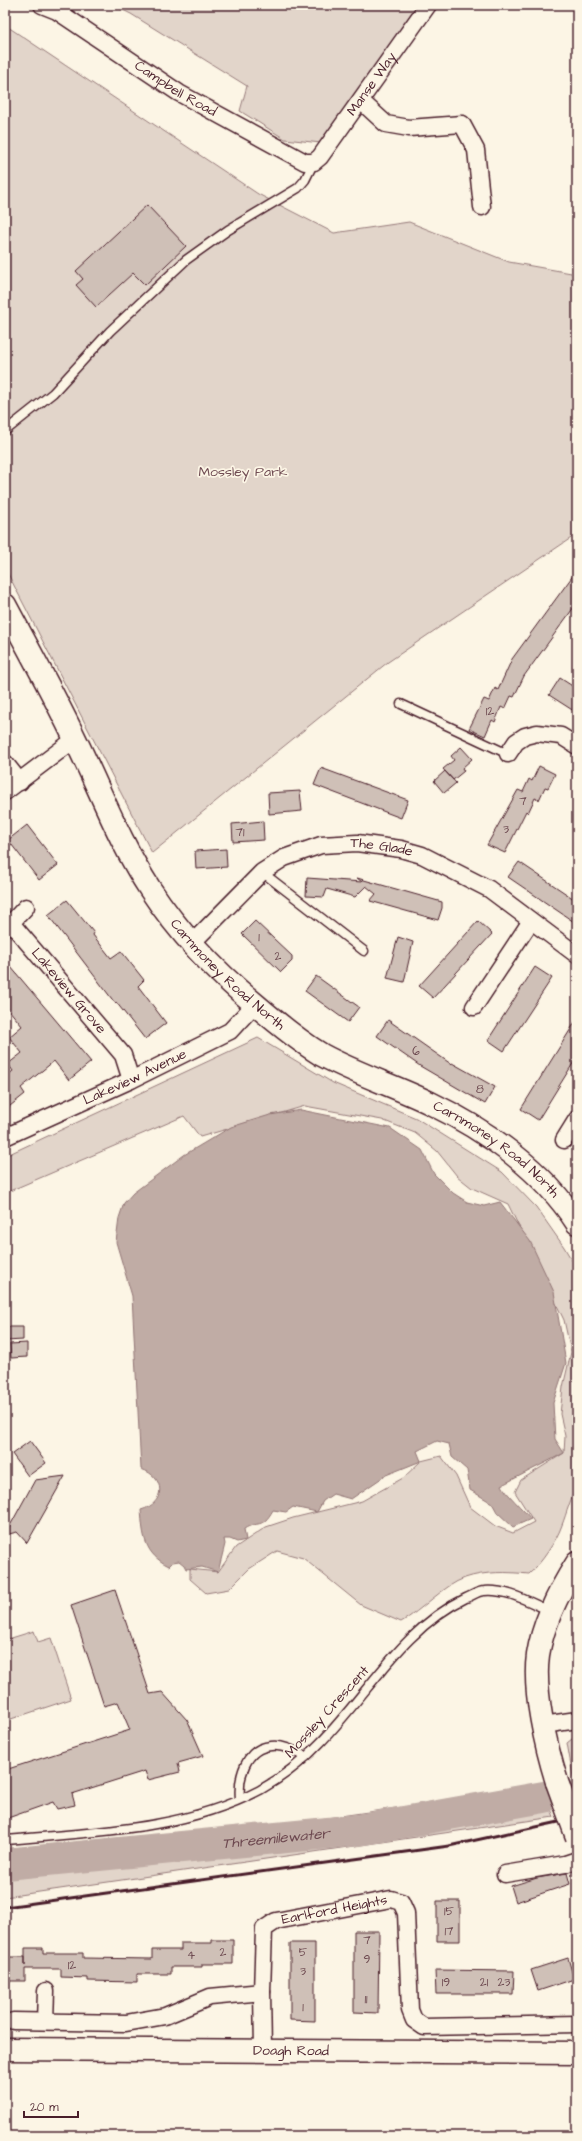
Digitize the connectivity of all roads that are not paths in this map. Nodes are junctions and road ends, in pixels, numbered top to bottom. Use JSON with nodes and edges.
{"nodes":[{"id":1,"x":42,"y":5,"type":"edge"},
{"id":2,"x":428,"y":5,"type":"edge"},
{"id":3,"x":361,"y":101,"type":"junction"},
{"id":4,"x":314,"y":162,"type":"junction"},
{"id":5,"x":482,"y":207,"type":"dead end"},
{"id":6,"x":5,"y":431,"type":"edge"},
{"id":7,"x":5,"y":605,"type":"edge"},
{"id":8,"x":401,"y":704,"type":"dead end"},
{"id":9,"x":75,"y":739,"type":"junction"},
{"id":10,"x":577,"y":746,"type":"edge"},
{"id":11,"x":508,"y":754,"type":"joint"},
{"id":12,"x":5,"y":763,"type":"edge"},
{"id":13,"x":20,"y":782,"type":"junction"},
{"id":14,"x":5,"y":792,"type":"edge"},
{"id":15,"x":262,"y":872,"type":"junction"},
{"id":16,"x":26,"y":907,"type":"dead end"},
{"id":17,"x":531,"y":921,"type":"junction"},
{"id":18,"x":192,"y":943,"type":"junction"},
{"id":19,"x":364,"y":950,"type":"dead end"},
{"id":20,"x":577,"y":955,"type":"edge"},
{"id":21,"x":254,"y":1004,"type":"junction"},
{"id":22,"x":474,"y":1007,"type":"dead end"},
{"id":23,"x":131,"y":1080,"type":"junction"},
{"id":24,"x":577,"y":1119,"type":"edge"},
{"id":25,"x":5,"y":1137,"type":"edge"},
{"id":26,"x":564,"y":1140,"type":"dead end"},
{"id":27,"x":577,"y":1224,"type":"edge"},
{"id":28,"x":577,"y":1563,"type":"edge"},
{"id":29,"x":551,"y":1612,"type":"junction"},
{"id":30,"x":577,"y":1720,"type":"edge"},
{"id":31,"x":543,"y":1725,"type":"junction"},
{"id":32,"x":306,"y":1757,"type":"junction"},
{"id":33,"x":240,"y":1800,"type":"junction"},
{"id":34,"x":577,"y":1837,"type":"edge"},
{"id":35,"x":5,"y":1840,"type":"edge"},
{"id":36,"x":577,"y":1860,"type":"edge"},
{"id":37,"x":505,"y":1874,"type":"dead end"},
{"id":38,"x":46,"y":1991,"type":"dead end"},
{"id":39,"x":262,"y":1992,"type":"junction"},
{"id":40,"x":13,"y":2021,"type":"dead end"},
{"id":41,"x":45,"y":2022,"type":"junction"},
{"id":42,"x":577,"y":2024,"type":"edge"},
{"id":43,"x":5,"y":2049,"type":"edge"},
{"id":44,"x":263,"y":2049,"type":"junction"},
{"id":45,"x":577,"y":2053,"type":"edge"}],
"edges":[{"from":1,"to":4,"type":"street","name":"Campbell Road"},
{"from":2,"to":3,"type":"street","name":"Manse Way"},
{"from":3,"to":4,"type":"street","name":"Manse Way"},
{"from":3,"to":5,"type":"street"},
{"from":4,"to":6,"type":"lane"},
{"from":7,"to":9,"type":"street","name":"Carnmoney Road North"},
{"from":8,"to":11,"type":"lane"},
{"from":9,"to":13,"type":"street"},
{"from":9,"to":18,"type":"street","name":"Carnmoney Road North"},
{"from":10,"to":11,"type":"street"},
{"from":12,"to":13,"type":"street"},
{"from":13,"to":14,"type":"street"},
{"from":15,"to":17,"type":"street","name":"The Glade"},
{"from":15,"to":18,"type":"street","name":"The Glade"},
{"from":15,"to":19,"type":"lane"},
{"from":16,"to":23,"type":"street","name":"Lakeview Grove"},
{"from":17,"to":20,"type":"street","name":"The Glade"},
{"from":17,"to":22,"type":"street"},
{"from":18,"to":21,"type":"street","name":"Carnmoney Road North"},
{"from":21,"to":23,"type":"street","name":"Lakeview Avenue"},
{"from":21,"to":27,"type":"street","name":"Carnmoney Road North"},
{"from":23,"to":25,"type":"street","name":"Lakeview Avenue"},
{"from":24,"to":26,"type":"street"},
{"from":28,"to":29,"type":"street"},
{"from":29,"to":31,"type":"street"},
{"from":29,"to":32,"type":"lane","name":"Mossley Crescent"},
{"from":30,"to":31,"type":"street"},
{"from":31,"to":34,"type":"street","bridge":true},
{"from":32,"to":33,"type":"lane","name":"Mossley Crescent"},
{"from":32,"to":33,"type":"lane"},
{"from":33,"to":35,"type":"lane","name":"Mossley Crescent"},
{"from":36,"to":37,"type":"street"},
{"from":38,"to":41,"type":"street"},
{"from":39,"to":41,"type":"street"},
{"from":39,"to":42,"type":"street","name":"Earlford Heights"},
{"from":39,"to":44,"type":"street","name":"Earlford Heights"},
{"from":40,"to":41,"type":"street"},
{"from":43,"to":44,"type":"street","name":"Doagh Road"},
{"from":44,"to":45,"type":"street","name":"Doagh Road"}]}
